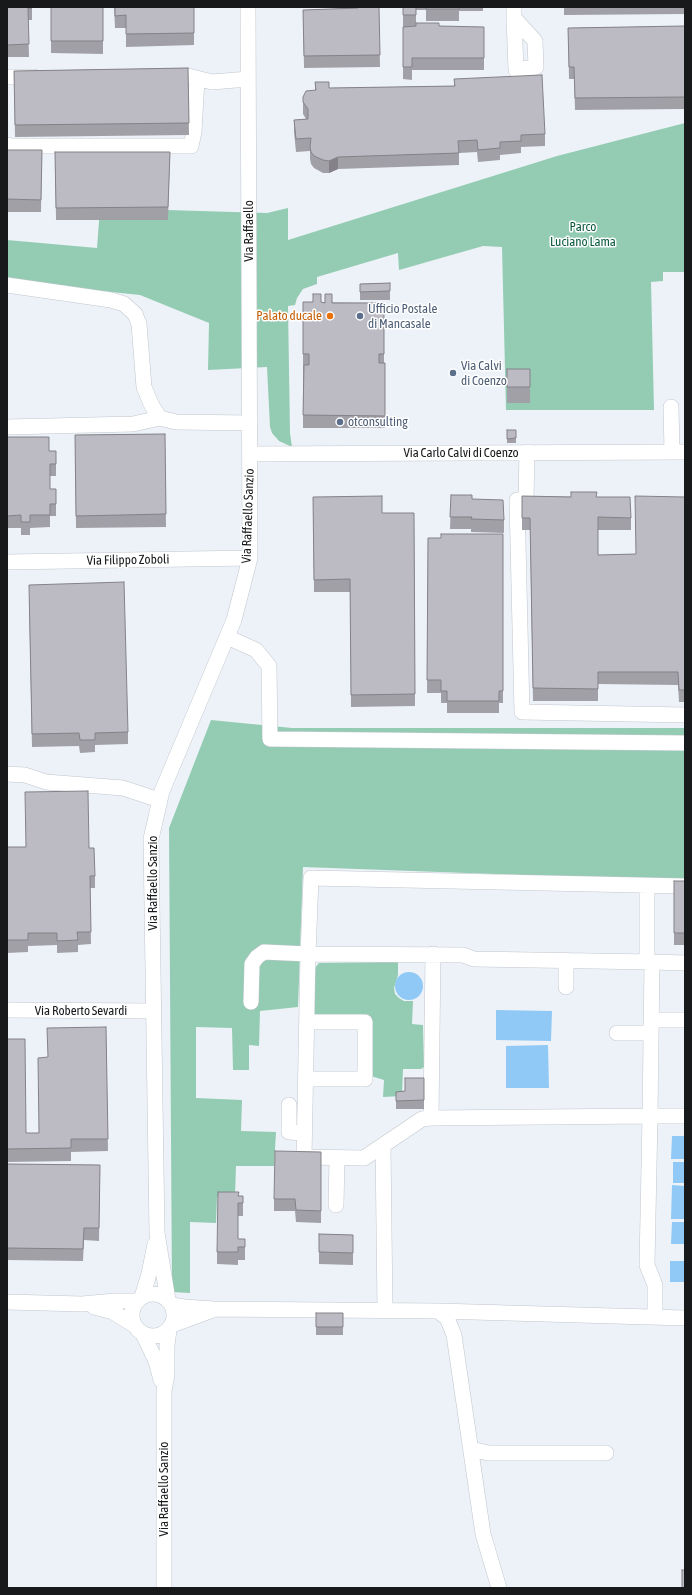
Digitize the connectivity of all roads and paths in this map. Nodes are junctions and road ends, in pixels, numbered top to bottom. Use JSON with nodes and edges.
{"nodes":[{"id":1,"x":248,"y":7,"type":"edge"},
{"id":2,"x":172,"y":74,"type":"edge"},
{"id":3,"x":46,"y":76,"type":"edge"},
{"id":4,"x":7,"y":77,"type":"edge"},
{"id":5,"x":197,"y":78,"type":"junction"},
{"id":6,"x":248,"y":79,"type":"junction"},
{"id":7,"x":7,"y":145,"type":"edge"},
{"id":8,"x":7,"y":285,"type":"edge"},
{"id":9,"x":671,"y":407,"type":"dead end"},
{"id":10,"x":160,"y":418,"type":"junction"},
{"id":11,"x":250,"y":422,"type":"junction"},
{"id":12,"x":7,"y":427,"type":"edge"},
{"id":13,"x":527,"y":452,"type":"junction"},
{"id":14,"x":679,"y":452,"type":"edge"},
{"id":15,"x":250,"y":454,"type":"junction"},
{"id":16,"x":250,"y":558,"type":"junction"},
{"id":17,"x":7,"y":562,"type":"edge"},
{"id":18,"x":227,"y":637,"type":"junction"},
{"id":19,"x":685,"y":715,"type":"edge"},
{"id":20,"x":685,"y":743,"type":"edge"},
{"id":21,"x":7,"y":774,"type":"edge"},
{"id":22,"x":159,"y":800,"type":"junction"},
{"id":23,"x":647,"y":886,"type":"junction"},
{"id":24,"x":685,"y":886,"type":"edge"},
{"id":25,"x":308,"y":954,"type":"junction"},
{"id":26,"x":433,"y":954,"type":"junction"},
{"id":27,"x":566,"y":960,"type":"junction"},
{"id":28,"x":650,"y":962,"type":"junction"},
{"id":29,"x":685,"y":962,"type":"edge"},
{"id":30,"x":566,"y":987,"type":"dead end"},
{"id":31,"x":251,"y":1002,"type":"dead end"},
{"id":32,"x":7,"y":1010,"type":"edge"},
{"id":33,"x":154,"y":1011,"type":"junction"},
{"id":34,"x":685,"y":1020,"type":"edge"},
{"id":35,"x":307,"y":1022,"type":"junction"},
{"id":36,"x":651,"y":1026,"type":"junction"},
{"id":37,"x":618,"y":1033,"type":"dead end"},
{"id":38,"x":306,"y":1079,"type":"junction"},
{"id":39,"x":289,"y":1105,"type":"dead end"},
{"id":40,"x":650,"y":1116,"type":"junction"},
{"id":41,"x":685,"y":1116,"type":"edge"},
{"id":42,"x":431,"y":1118,"type":"junction"},
{"id":43,"x":304,"y":1133,"type":"junction"},
{"id":44,"x":382,"y":1146,"type":"junction"},
{"id":45,"x":337,"y":1158,"type":"junction"},
{"id":46,"x":336,"y":1205,"type":"dead end"},
{"id":47,"x":157,"y":1233,"type":"junction"},
{"id":48,"x":139,"y":1299,"type":"junction"},
{"id":49,"x":7,"y":1302,"type":"edge"},
{"id":50,"x":170,"y":1302,"type":"junction"},
{"id":51,"x":82,"y":1304,"type":"junction"},
{"id":52,"x":214,"y":1309,"type":"junction"},
{"id":53,"x":385,"y":1310,"type":"junction"},
{"id":54,"x":438,"y":1311,"type":"junction"},
{"id":55,"x":654,"y":1317,"type":"junction"},
{"id":56,"x":685,"y":1318,"type":"edge"},
{"id":57,"x":171,"y":1327,"type":"junction"},
{"id":58,"x":138,"y":1330,"type":"junction"},
{"id":59,"x":164,"y":1391,"type":"junction"},
{"id":60,"x":471,"y":1449,"type":"junction"},
{"id":61,"x":606,"y":1453,"type":"dead end"},
{"id":62,"x":164,"y":1588,"type":"edge"},
{"id":63,"x":499,"y":1588,"type":"edge"}],
"edges":[{"from":1,"to":6,"type":"street","name":"Via Raffaello"},
{"from":2,"to":5,"type":"street"},
{"from":3,"to":4,"type":"street"},
{"from":5,"to":6,"type":"street"},
{"from":5,"to":7,"type":"street"},
{"from":6,"to":11,"type":"street","name":"Via Raffaello"},
{"from":8,"to":10,"type":"street"},
{"from":9,"to":14,"type":"street","name":"Via Carlo Calvi di Coenzo"},
{"from":10,"to":11,"type":"street"},
{"from":10,"to":12,"type":"street"},
{"from":11,"to":15,"type":"street","name":"Via Raffaello"},
{"from":13,"to":14,"type":"street","name":"Via Carlo Calvi di Coenzo"},
{"from":13,"to":15,"type":"street","name":"Via Carlo Calvi di Coenzo"},
{"from":13,"to":19,"type":"street"},
{"from":15,"to":16,"type":"street","name":"Via Raffaello Sanzio"},
{"from":16,"to":17,"type":"street","name":"Via Filippo Zoboli"},
{"from":16,"to":18,"type":"street","name":"Via Raffaello Sanzio"},
{"from":18,"to":20,"type":"street"},
{"from":18,"to":22,"type":"street","name":"Via Raffaello Sanzio"},
{"from":21,"to":22,"type":"street"},
{"from":22,"to":33,"type":"street","name":"Via Raffaello Sanzio"},
{"from":23,"to":24,"type":"street"},
{"from":23,"to":25,"type":"street"},
{"from":23,"to":28,"type":"street"},
{"from":25,"to":26,"type":"street"},
{"from":25,"to":31,"type":"street"},
{"from":25,"to":35,"type":"street"},
{"from":26,"to":27,"type":"street"},
{"from":26,"to":42,"type":"street"},
{"from":27,"to":28,"type":"street"},
{"from":27,"to":30,"type":"street"},
{"from":28,"to":29,"type":"street"},
{"from":28,"to":36,"type":"street"},
{"from":32,"to":33,"type":"street","name":"Via Roberto Sevardi"},
{"from":33,"to":47,"type":"street","name":"Via Raffaello Sanzio"},
{"from":34,"to":36,"type":"street"},
{"from":35,"to":38,"type":"street"},
{"from":35,"to":38,"type":"street"},
{"from":36,"to":37,"type":"street"},
{"from":36,"to":40,"type":"street"},
{"from":38,"to":43,"type":"street"},
{"from":39,"to":43,"type":"street"},
{"from":40,"to":41,"type":"street"},
{"from":40,"to":42,"type":"street"},
{"from":40,"to":55,"type":"street"},
{"from":42,"to":44,"type":"street"},
{"from":43,"to":45,"type":"street"},
{"from":44,"to":45,"type":"street"},
{"from":44,"to":53,"type":"street"},
{"from":45,"to":46,"type":"street"},
{"from":47,"to":48,"type":"street","name":"Via Raffaello Sanzio"},
{"from":47,"to":50,"type":"street","name":"Via Raffaello Sanzio"},
{"from":48,"to":50,"type":"street"},
{"from":48,"to":51,"type":"street"},
{"from":48,"to":58,"type":"street","name":"Via Raffaello Sanzio"},
{"from":49,"to":51,"type":"street"},
{"from":50,"to":52,"type":"street"},
{"from":50,"to":57,"type":"street","name":"Via Raffaello Sanzio"},
{"from":51,"to":58,"type":"street"},
{"from":52,"to":53,"type":"street"},
{"from":52,"to":57,"type":"street"},
{"from":53,"to":54,"type":"street"},
{"from":54,"to":55,"type":"street"},
{"from":54,"to":60,"type":"street"},
{"from":55,"to":56,"type":"street"},
{"from":57,"to":58,"type":"street"},
{"from":57,"to":59,"type":"street","name":"Via Raffaello Sanzio"},
{"from":58,"to":59,"type":"street","name":"Via Raffaello Sanzio"},
{"from":59,"to":62,"type":"street","name":"Via Raffaello Sanzio"},
{"from":60,"to":61,"type":"street"},
{"from":60,"to":63,"type":"street"}]}
